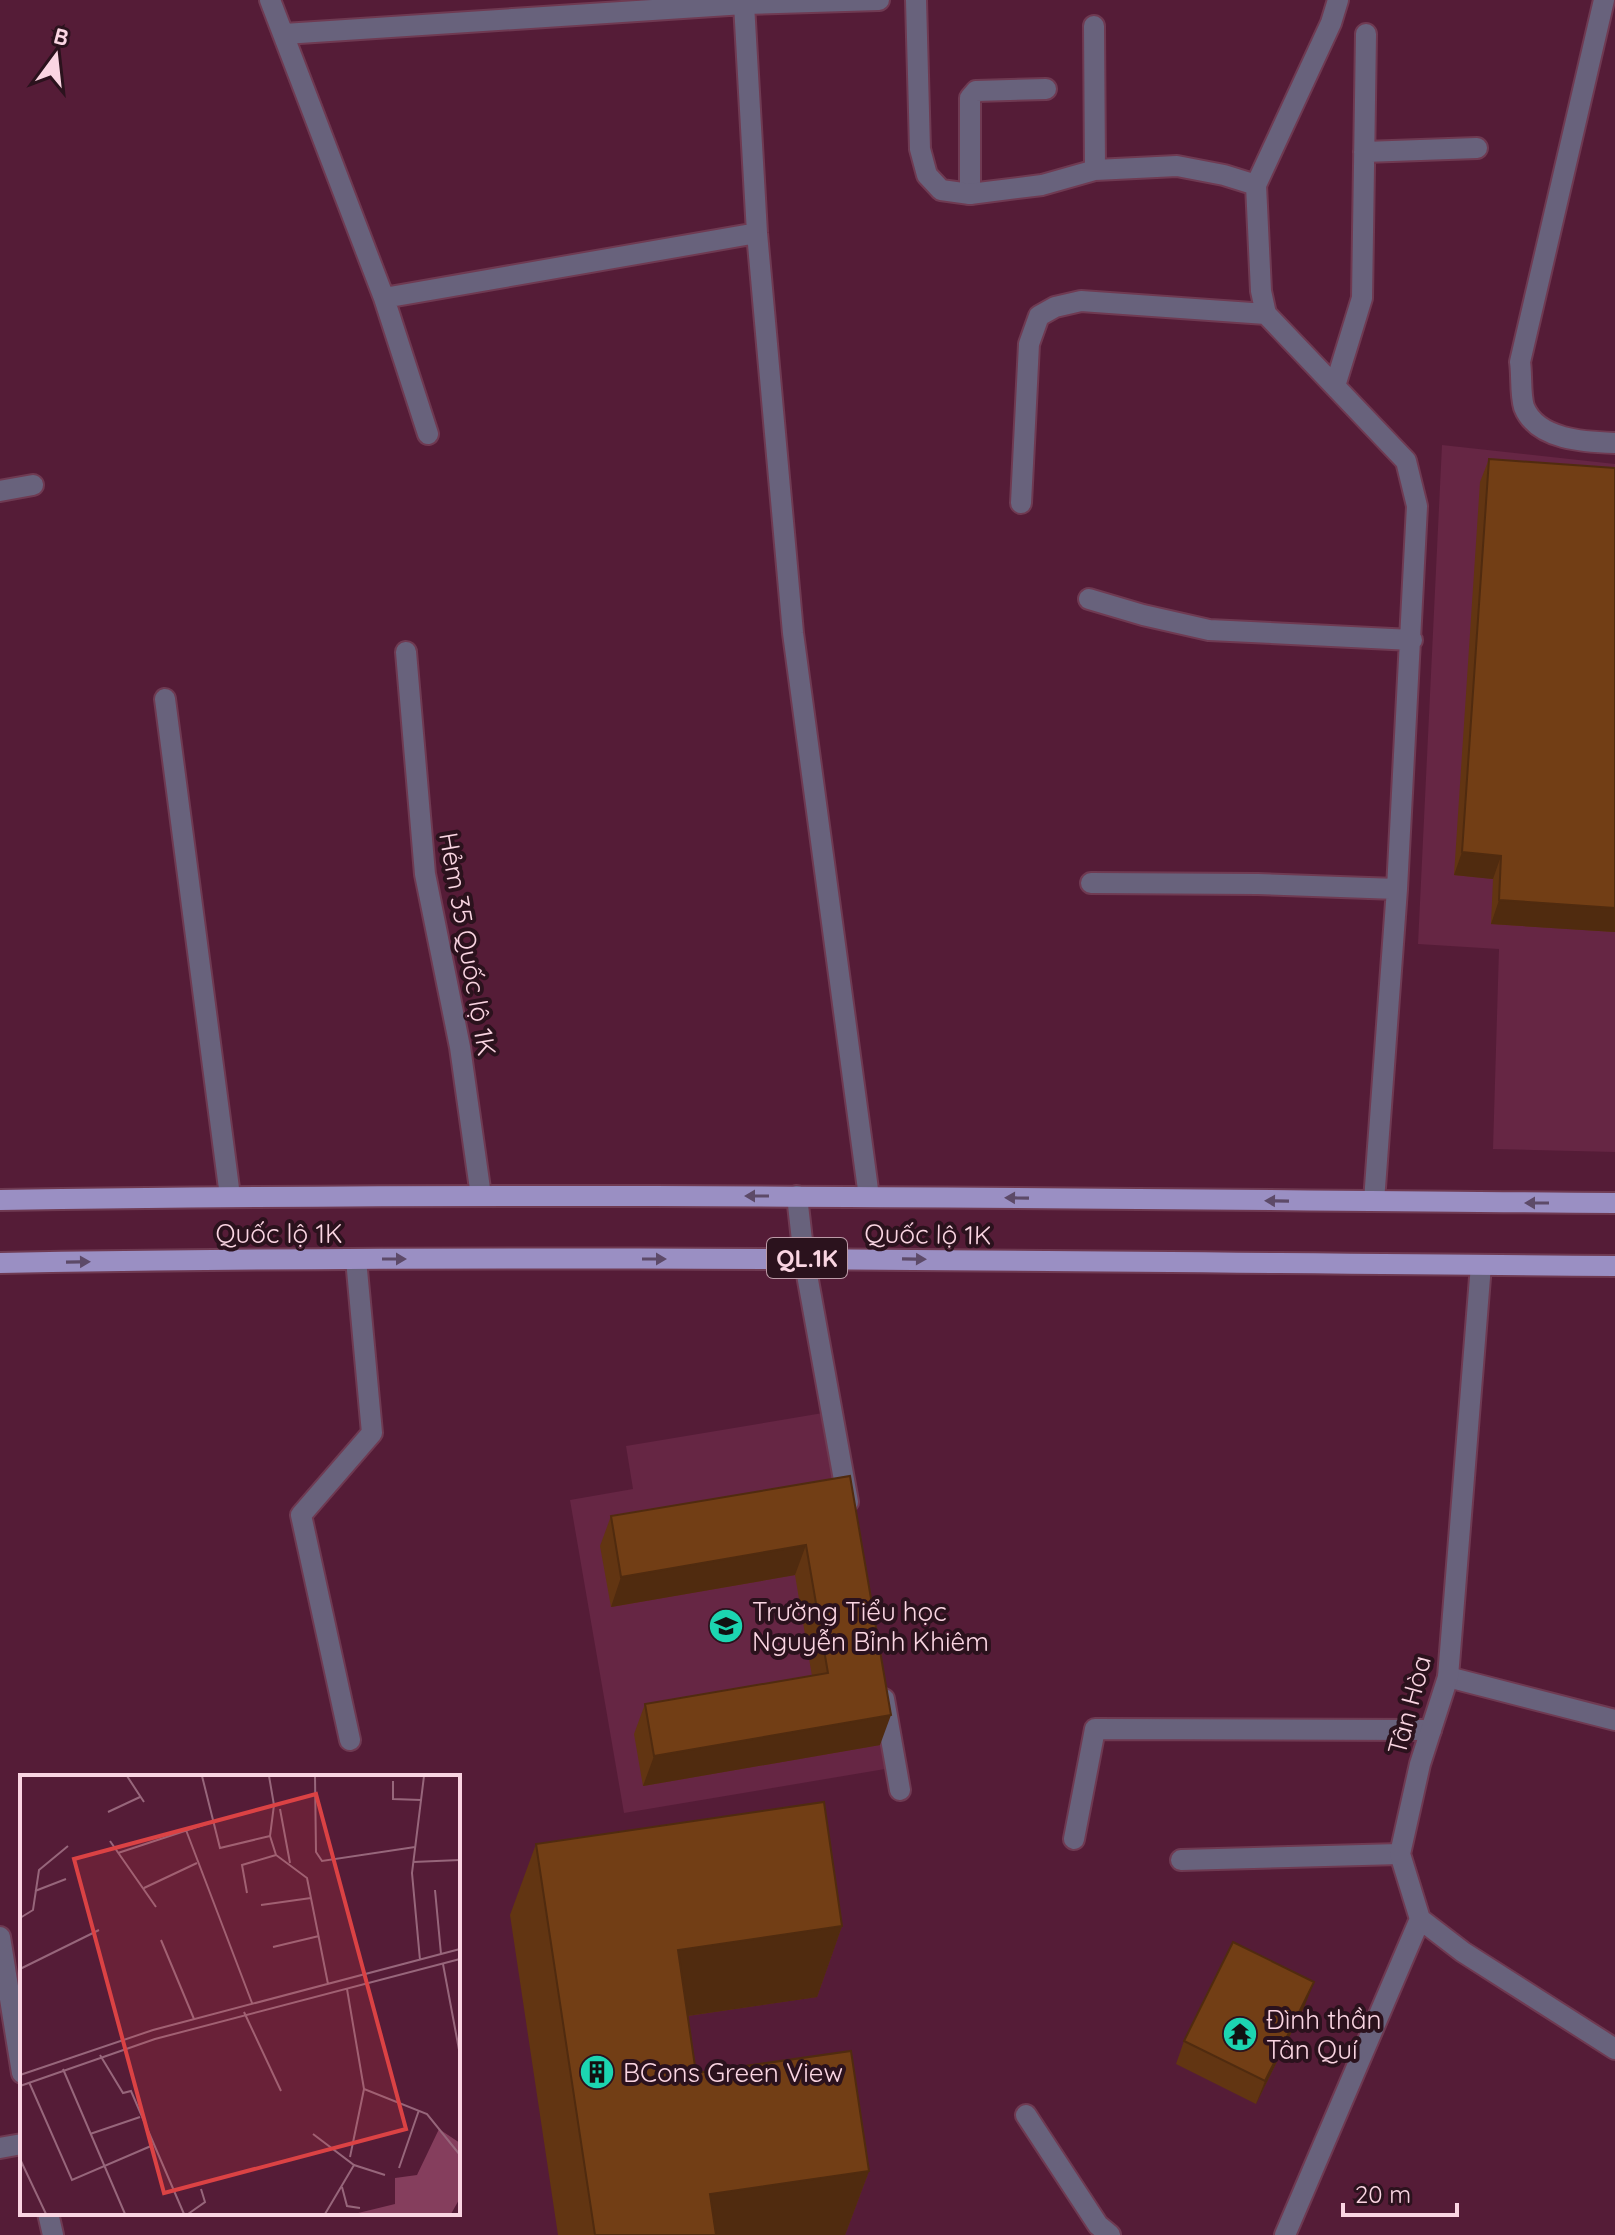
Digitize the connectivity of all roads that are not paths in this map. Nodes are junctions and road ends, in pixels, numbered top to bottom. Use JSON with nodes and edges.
{"nodes":[{"id":1,"x":270,"y":0,"type":"edge"},
{"id":2,"x":879,"y":0,"type":"edge"},
{"id":3,"x":916,"y":0,"type":"edge"},
{"id":4,"x":1338,"y":0,"type":"edge"},
{"id":5,"x":1604,"y":0,"type":"edge"},
{"id":6,"x":744,"y":4,"type":"junction"},
{"id":7,"x":1094,"y":26,"type":"dead end"},
{"id":8,"x":284,"y":34,"type":"junction"},
{"id":9,"x":1366,"y":34,"type":"dead end"},
{"id":10,"x":1046,"y":89,"type":"dead end"},
{"id":11,"x":1477,"y":148,"type":"dead end"},
{"id":12,"x":1364,"y":152,"type":"junction"},
{"id":13,"x":1095,"y":170,"type":"junction"},
{"id":14,"x":1256,"y":185,"type":"junction"},
{"id":15,"x":970,"y":194,"type":"junction"},
{"id":16,"x":757,"y":233,"type":"junction"},
{"id":17,"x":384,"y":298,"type":"junction"},
{"id":18,"x":1266,"y":314,"type":"junction"},
{"id":19,"x":1335,"y":386,"type":"junction"},
{"id":20,"x":428,"y":434,"type":"dead end"},
{"id":21,"x":1615,"y":443,"type":"edge"},
{"id":22,"x":33,"y":485,"type":"dead end"},
{"id":23,"x":0,"y":491,"type":"edge"},
{"id":24,"x":1021,"y":503,"type":"dead end"},
{"id":25,"x":1089,"y":599,"type":"dead end"},
{"id":26,"x":1412,"y":640,"type":"junction"},
{"id":27,"x":406,"y":652,"type":"dead end"},
{"id":28,"x":165,"y":699,"type":"dead end"},
{"id":29,"x":1091,"y":883,"type":"dead end"},
{"id":30,"x":1397,"y":889,"type":"junction"},
{"id":31,"x":230,"y":1196,"type":"junction"},
{"id":32,"x":481,"y":1196,"type":"junction"},
{"id":33,"x":797,"y":1196,"type":"junction"},
{"id":34,"x":869,"y":1197,"type":"junction"},
{"id":35,"x":0,"y":1200,"type":"edge"},
{"id":36,"x":1374,"y":1201,"type":"junction"},
{"id":37,"x":1615,"y":1203,"type":"edge"},
{"id":38,"x":804,"y":1258,"type":"junction"},
{"id":39,"x":356,"y":1259,"type":"junction"},
{"id":40,"x":0,"y":1263,"type":"edge"},
{"id":41,"x":1481,"y":1265,"type":"junction"},
{"id":42,"x":1615,"y":1266,"type":"edge"},
{"id":43,"x":852,"y":1524,"type":"edge"},
{"id":44,"x":1448,"y":1677,"type":"junction"},
{"id":45,"x":880,"y":1680,"type":"edge"},
{"id":46,"x":1615,"y":1720,"type":"edge"},
{"id":47,"x":1431,"y":1730,"type":"junction"},
{"id":48,"x":350,"y":1740,"type":"dead end"},
{"id":49,"x":900,"y":1790,"type":"dead end"},
{"id":50,"x":1074,"y":1839,"type":"dead end"},
{"id":51,"x":1400,"y":1854,"type":"junction"},
{"id":52,"x":1181,"y":1860,"type":"dead end"},
{"id":53,"x":1420,"y":1919,"type":"junction"},
{"id":54,"x":0,"y":1937,"type":"edge"},
{"id":55,"x":1615,"y":2049,"type":"edge"},
{"id":56,"x":20,"y":2061,"type":"edge"},
{"id":57,"x":1026,"y":2115,"type":"dead end"},
{"id":58,"x":20,"y":2144,"type":"edge"},
{"id":59,"x":0,"y":2148,"type":"edge"},
{"id":60,"x":48,"y":2215,"type":"edge"},
{"id":61,"x":53,"y":2235,"type":"edge"},
{"id":62,"x":1110,"y":2235,"type":"edge"},
{"id":63,"x":1285,"y":2235,"type":"edge"}],
"edges":[{"from":1,"to":8,"type":"street"},
{"from":2,"to":6,"type":"street"},
{"from":3,"to":15,"type":"street"},
{"from":4,"to":14,"type":"street"},
{"from":5,"to":21,"type":"street"},
{"from":6,"to":8,"type":"street"},
{"from":6,"to":16,"type":"street"},
{"from":7,"to":13,"type":"street"},
{"from":8,"to":17,"type":"street"},
{"from":9,"to":12,"type":"street"},
{"from":10,"to":15,"type":"street"},
{"from":11,"to":12,"type":"street"},
{"from":12,"to":19,"type":"street"},
{"from":13,"to":14,"type":"street"},
{"from":13,"to":15,"type":"street"},
{"from":14,"to":18,"type":"street"},
{"from":16,"to":17,"type":"street"},
{"from":16,"to":34,"type":"street"},
{"from":17,"to":20,"type":"street"},
{"from":18,"to":19,"type":"street"},
{"from":18,"to":24,"type":"street"},
{"from":19,"to":26,"type":"street"},
{"from":22,"to":23,"type":"street"},
{"from":25,"to":26,"type":"street"},
{"from":26,"to":30,"type":"street"},
{"from":27,"to":32,"type":"street","name":"Hẻm 35 Quốc lộ 1K"},
{"from":28,"to":31,"type":"street"},
{"from":29,"to":30,"type":"street"},
{"from":30,"to":36,"type":"street"},
{"from":31,"to":32,"type":"main road","name":"Quốc lộ 1K"},
{"from":31,"to":35,"type":"main road","name":"Quốc lộ 1K"},
{"from":33,"to":32,"type":"main road","name":"Quốc lộ 1K","one_way":true},
{"from":33,"to":34,"type":"main road","name":"Quốc lộ 1K"},
{"from":33,"to":38,"type":"street"},
{"from":36,"to":34,"type":"main road","name":"Quốc lộ 1K","one_way":true},
{"from":37,"to":36,"type":"main road","name":"Quốc lộ 1K","one_way":true},
{"from":39,"to":38,"type":"main road","name":"Quốc lộ 1K","number":"QL.1K","one_way":true},
{"from":38,"to":41,"type":"main road","name":"Quốc lộ 1K","number":"QL.1K","one_way":true},
{"from":38,"to":43,"type":"street"},
{"from":40,"to":39,"type":"main road","name":"Quốc lộ 1K","number":"QL.1K","one_way":true},
{"from":39,"to":48,"type":"street"},
{"from":41,"to":42,"type":"main road","name":"Quốc lộ 1K","number":"QL.1K"},
{"from":41,"to":44,"type":"street","name":"Tân Hòa"},
{"from":44,"to":46,"type":"street"},
{"from":44,"to":47,"type":"street","name":"Tân Hòa"},
{"from":45,"to":49,"type":"street"},
{"from":47,"to":50,"type":"street"},
{"from":47,"to":51,"type":"street","name":"Tân Hòa"},
{"from":51,"to":52,"type":"street"},
{"from":51,"to":53,"type":"street","name":"Tân Hòa"},
{"from":53,"to":55,"type":"street"},
{"from":53,"to":63,"type":"street"},
{"from":54,"to":56,"type":"street"},
{"from":57,"to":62,"type":"street"},
{"from":58,"to":59,"type":"street"},
{"from":60,"to":61,"type":"street"}]}
